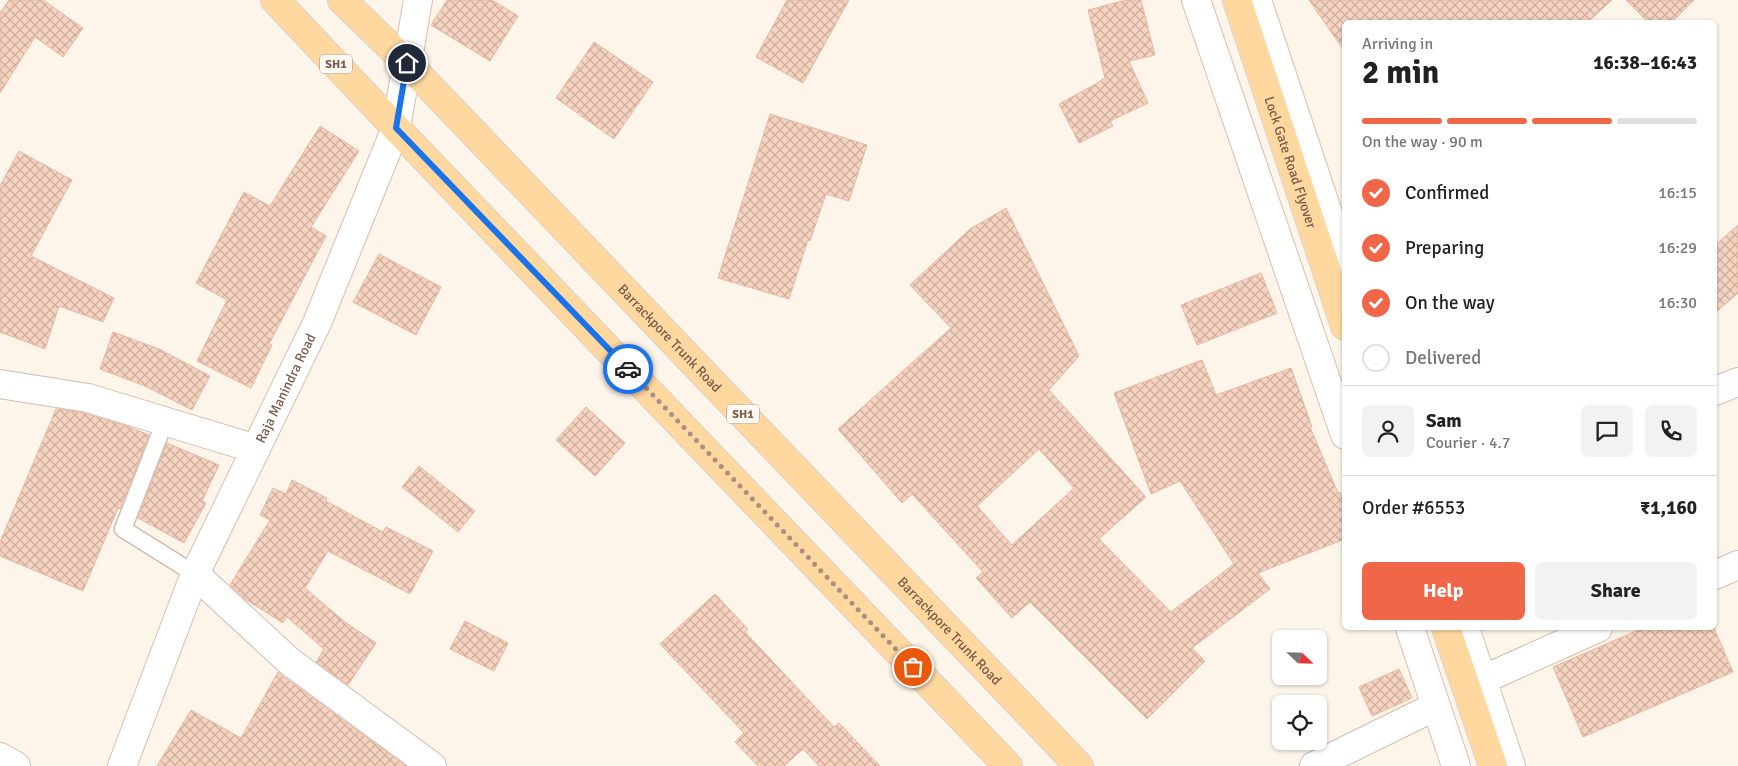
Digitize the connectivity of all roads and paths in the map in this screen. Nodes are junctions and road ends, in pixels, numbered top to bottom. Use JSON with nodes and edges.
{"nodes":[{"id":1,"x":275,"y":0,"type":"edge"},
{"id":2,"x":342,"y":0,"type":"edge"},
{"id":3,"x":418,"y":0,"type":"edge"},
{"id":4,"x":1196,"y":0,"type":"edge"},
{"id":5,"x":1257,"y":2,"type":"edge"},
{"id":6,"x":407,"y":63,"type":"junction"},
{"id":7,"x":396,"y":128,"type":"junction"},
{"id":8,"x":1342,"y":255,"type":"edge"},
{"id":9,"x":1342,"y":315,"type":"edge"},
{"id":10,"x":1738,"y":382,"type":"edge"},
{"id":11,"x":0,"y":384,"type":"edge"},
{"id":12,"x":1717,"y":390,"type":"edge"},
{"id":13,"x":165,"y":421,"type":"junction"},
{"id":14,"x":1342,"y":426,"type":"edge"},
{"id":15,"x":256,"y":449,"type":"junction"},
{"id":16,"x":1738,"y":565,"type":"edge"},
{"id":17,"x":194,"y":574,"type":"junction"},
{"id":18,"x":1717,"y":574,"type":"edge"},
{"id":19,"x":1411,"y":630,"type":"edge"},
{"id":20,"x":1447,"y":630,"type":"edge"},
{"id":21,"x":1466,"y":630,"type":"edge"},
{"id":22,"x":1594,"y":630,"type":"edge"},
{"id":23,"x":1482,"y":680,"type":"junction"},
{"id":24,"x":1436,"y":706,"type":"junction"},
{"id":25,"x":0,"y":757,"type":"edge"},
{"id":26,"x":16,"y":766,"type":"edge"},
{"id":27,"x":122,"y":766,"type":"edge"},
{"id":28,"x":432,"y":766,"type":"edge"},
{"id":29,"x":1008,"y":766,"type":"edge"},
{"id":30,"x":1079,"y":766,"type":"edge"},
{"id":31,"x":1314,"y":766,"type":"edge"},
{"id":32,"x":1456,"y":766,"type":"edge"},
{"id":33,"x":1493,"y":766,"type":"edge"},
{"id":34,"x":1511,"y":766,"type":"edge"}],
"edges":[{"from":1,"to":7,"type":"main road","number":"SH1"},
{"from":2,"to":6,"type":"main road","name":"Barrackpore Trunk Road","number":"SH1"},
{"from":3,"to":6,"type":"street","name":"Raja Manindra Road"},
{"from":4,"to":14,"type":"street"},
{"from":5,"to":8,"type":"street"},
{"from":5,"to":9,"type":"main road","name":"Lock Gate Road Flyover"},
{"from":6,"to":7,"type":"street","name":"Raja Manindra Road"},
{"from":6,"to":30,"type":"main road","name":"Barrackpore Trunk Road","number":"SH1"},
{"from":7,"to":15,"type":"street","name":"Raja Manindra Road"},
{"from":7,"to":29,"type":"main road","number":"SH1"},
{"from":10,"to":12,"type":"street"},
{"from":11,"to":13,"type":"street"},
{"from":13,"to":15,"type":"street"},
{"from":13,"to":17,"type":"lane"},
{"from":15,"to":17,"type":"street","name":"Raja Manindra Road"},
{"from":16,"to":18,"type":"street"},
{"from":17,"to":27,"type":"street","name":"Raja Manindra Road"},
{"from":17,"to":28,"type":"street"},
{"from":19,"to":24,"type":"street"},
{"from":20,"to":33,"type":"main road"},
{"from":21,"to":23,"type":"street"},
{"from":22,"to":23,"type":"street"},
{"from":23,"to":34,"type":"street"},
{"from":24,"to":31,"type":"street"},
{"from":24,"to":32,"type":"street"},
{"from":25,"to":26,"type":"street"}]}
